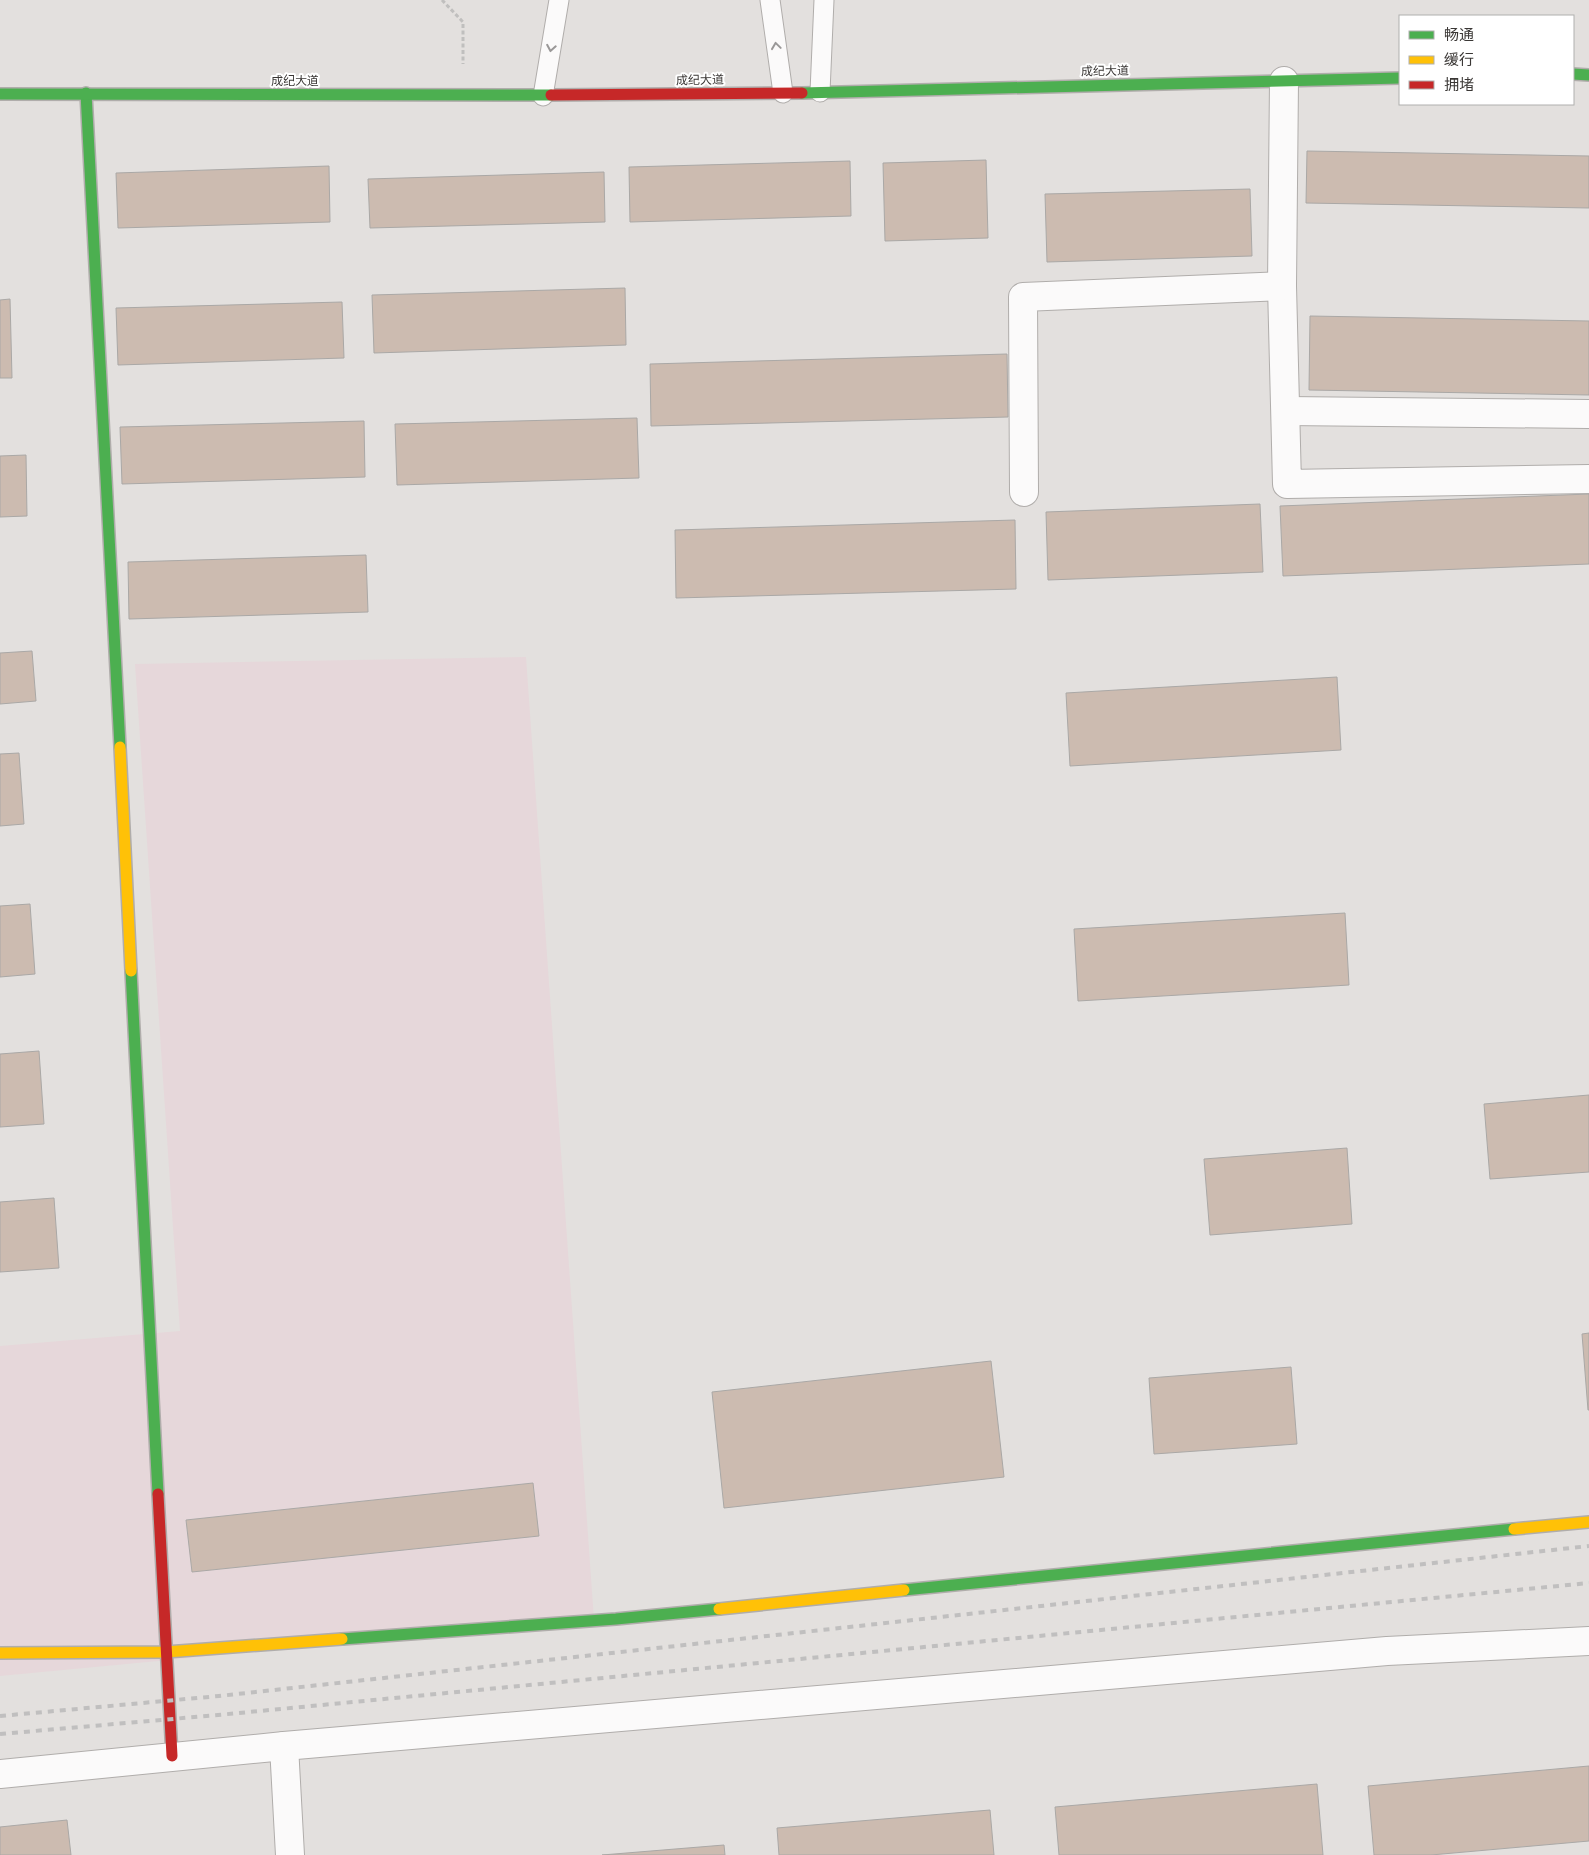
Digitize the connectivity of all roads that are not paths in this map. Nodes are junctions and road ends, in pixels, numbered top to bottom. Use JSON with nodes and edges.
{"nodes":[{"id":1,"x":559,"y":0,"type":"edge"},
{"id":2,"x":770,"y":0,"type":"edge"},
{"id":3,"x":824,"y":0,"type":"edge"},
{"id":4,"x":1574,"y":74,"type":"edge"},
{"id":5,"x":1589,"y":75,"type":"edge"},
{"id":6,"x":1399,"y":78,"type":"edge"},
{"id":7,"x":1284,"y":80,"type":"junction"},
{"id":8,"x":820,"y":92,"type":"junction"},
{"id":9,"x":86,"y":93,"type":"junction"},
{"id":10,"x":783,"y":93,"type":"junction"},
{"id":11,"x":0,"y":94,"type":"edge"},
{"id":12,"x":543,"y":96,"type":"junction"},
{"id":13,"x":1282,"y":286,"type":"junction"},
{"id":14,"x":1286,"y":411,"type":"junction"},
{"id":15,"x":1589,"y":414,"type":"edge"},
{"id":16,"x":1589,"y":479,"type":"edge"},
{"id":17,"x":1024,"y":492,"type":"dead end"},
{"id":18,"x":1589,"y":1522,"type":"edge"},
{"id":19,"x":1589,"y":1641,"type":"edge"},
{"id":20,"x":166,"y":1652,"type":"junction"},
{"id":21,"x":0,"y":1653,"type":"edge"},
{"id":22,"x":284,"y":1746,"type":"junction"},
{"id":23,"x":172,"y":1756,"type":"junction"},
{"id":24,"x":0,"y":1774,"type":"edge"},
{"id":25,"x":290,"y":1855,"type":"edge"}],
"edges":[{"from":1,"to":12,"type":"lane","one_way":true},
{"from":10,"to":2,"type":"lane","one_way":true},
{"from":3,"to":8,"type":"lane"},
{"from":4,"to":5,"type":"street"},
{"from":6,"to":7,"type":"street","name":"成纪大道"},
{"from":7,"to":8,"type":"street","name":"成纪大道"},
{"from":7,"to":13,"type":"street"},
{"from":8,"to":10,"type":"street","name":"成纪大道"},
{"from":9,"to":11,"type":"street","name":"成纪大道"},
{"from":9,"to":12,"type":"street","name":"成纪大道"},
{"from":9,"to":20,"type":"street"},
{"from":10,"to":12,"type":"street","name":"成纪大道"},
{"from":13,"to":14,"type":"street"},
{"from":13,"to":17,"type":"street"},
{"from":14,"to":15,"type":"street"},
{"from":14,"to":16,"type":"street"},
{"from":18,"to":20,"type":"street"},
{"from":19,"to":22,"type":"street"},
{"from":20,"to":21,"type":"street"},
{"from":20,"to":23,"type":"street"},
{"from":22,"to":23,"type":"street"},
{"from":22,"to":25,"type":"street"},
{"from":23,"to":24,"type":"street"}]}
